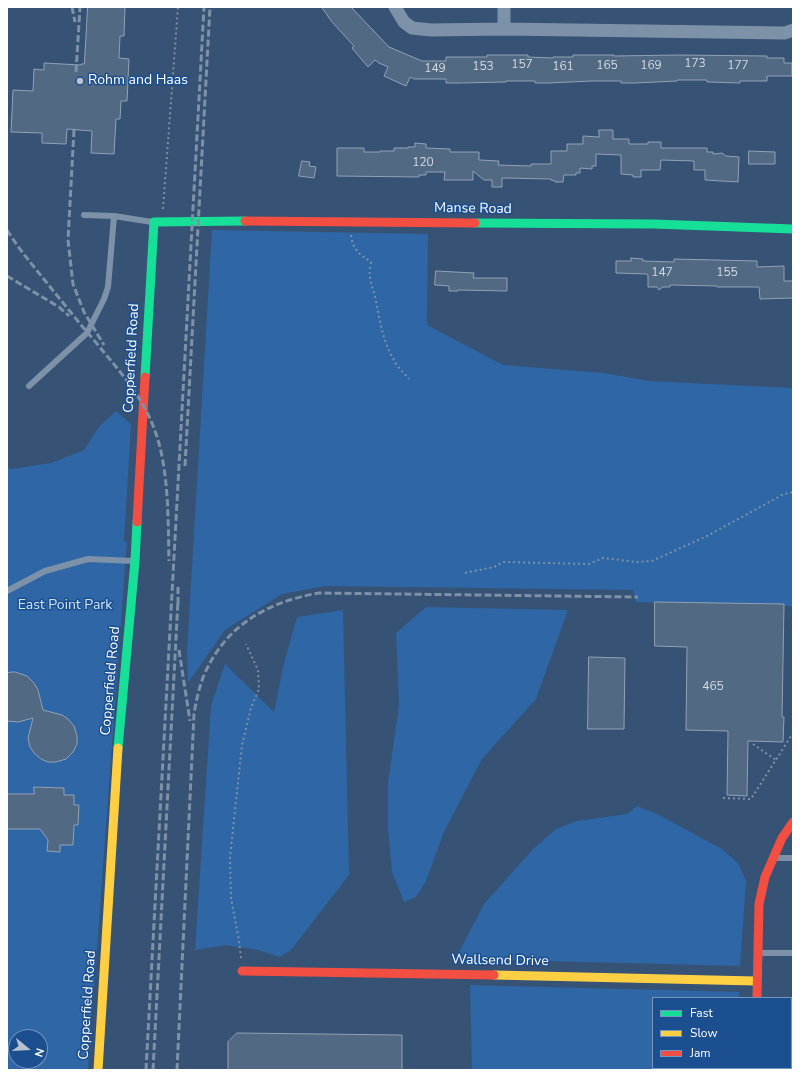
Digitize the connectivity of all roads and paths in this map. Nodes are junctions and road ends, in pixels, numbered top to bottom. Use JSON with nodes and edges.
{"nodes":[{"id":1,"x":178,"y":7,"type":"edge"},
{"id":2,"x":395,"y":7,"type":"edge"},
{"id":3,"x":504,"y":7,"type":"edge"},
{"id":4,"x":504,"y":29,"type":"junction"},
{"id":5,"x":793,"y":30,"type":"edge"},
{"id":6,"x":84,"y":215,"type":"dead end"},
{"id":7,"x":114,"y":216,"type":"junction"},
{"id":8,"x":349,"y":222,"type":"junction"},
{"id":9,"x":158,"y":223,"type":"junction"},
{"id":10,"x":793,"y":229,"type":"edge"},
{"id":11,"x":410,"y":379,"type":"dead end"},
{"id":12,"x":29,"y":386,"type":"dead end"},
{"id":13,"x":793,"y":492,"type":"edge"},
{"id":14,"x":135,"y":561,"type":"junction"},
{"id":15,"x":466,"y":574,"type":"dead end"},
{"id":16,"x":7,"y":591,"type":"edge"},
{"id":17,"x":246,"y":644,"type":"dead end"},
{"id":18,"x":793,"y":733,"type":"edge"},
{"id":19,"x":753,"y":744,"type":"dead end"},
{"id":20,"x":776,"y":760,"type":"junction"},
{"id":21,"x":723,"y":798,"type":"dead end"},
{"id":22,"x":793,"y":822,"type":"edge"},
{"id":23,"x":773,"y":858,"type":"junction"},
{"id":24,"x":793,"y":858,"type":"edge"},
{"id":25,"x":758,"y":953,"type":"junction"},
{"id":26,"x":793,"y":953,"type":"edge"},
{"id":27,"x":242,"y":971,"type":"joint"},
{"id":28,"x":756,"y":981,"type":"junction"},
{"id":29,"x":757,"y":997,"type":"edge"},
{"id":30,"x":98,"y":1070,"type":"edge"}],
"edges":[{"from":1,"to":9,"type":"path"},
{"from":2,"to":4,"type":"street"},
{"from":3,"to":4,"type":"street"},
{"from":4,"to":5,"type":"street"},
{"from":6,"to":7,"type":"lane"},
{"from":7,"to":9,"type":"lane"},
{"from":7,"to":12,"type":"lane"},
{"from":8,"to":9,"type":"street","name":"Manse Road"},
{"from":8,"to":10,"type":"street","name":"Manse Road"},
{"from":8,"to":11,"type":"path"},
{"from":9,"to":14,"type":"street","name":"Copperfield Road"},
{"from":13,"to":15,"type":"path"},
{"from":14,"to":16,"type":"lane"},
{"from":14,"to":30,"type":"street","name":"Copperfield Road"},
{"from":17,"to":27,"type":"path"},
{"from":18,"to":20,"type":"path"},
{"from":19,"to":20,"type":"path"},
{"from":20,"to":21,"type":"path"},
{"from":22,"to":23,"type":"street"},
{"from":23,"to":24,"type":"lane"},
{"from":23,"to":25,"type":"street"},
{"from":25,"to":26,"type":"lane"},
{"from":25,"to":28,"type":"street"},
{"from":27,"to":28,"type":"street","name":"Wallsend Drive"},
{"from":28,"to":29,"type":"street"}]}
